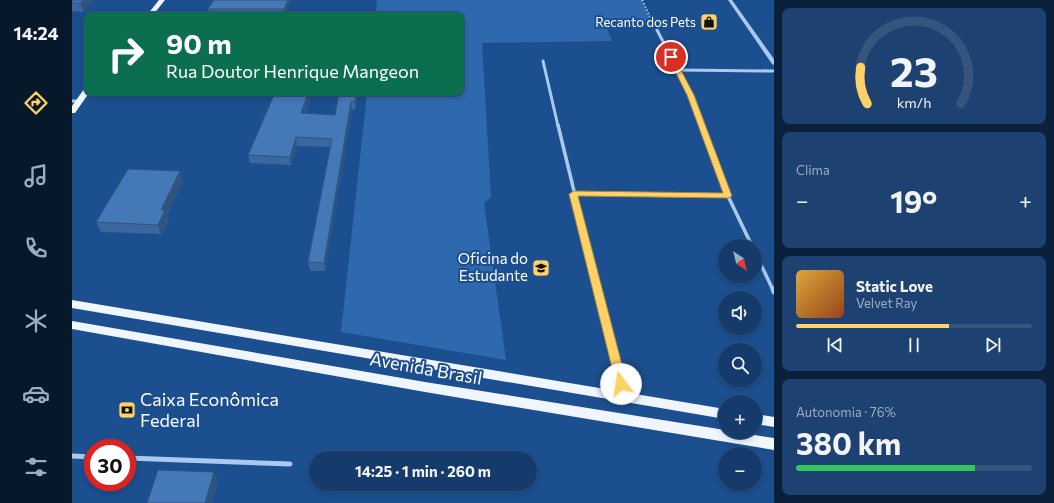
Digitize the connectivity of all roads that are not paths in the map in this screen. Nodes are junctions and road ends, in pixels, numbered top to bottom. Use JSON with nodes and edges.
{"nodes":[{"id":1,"x":162,"y":0,"type":"edge"},
{"id":2,"x":730,"y":0,"type":"edge"},
{"id":3,"x":152,"y":12,"type":"edge"},
{"id":4,"x":656,"y":30,"type":"road end"},
{"id":5,"x":544,"y":61,"type":"dead end"},
{"id":6,"x":774,"y":63,"type":"edge"},
{"id":7,"x":678,"y":70,"type":"junction"},
{"id":8,"x":774,"y":71,"type":"edge"},
{"id":9,"x":84,"y":94,"type":"edge"},
{"id":10,"x":76,"y":101,"type":"edge"},
{"id":11,"x":72,"y":110,"type":"edge"},
{"id":12,"x":574,"y":194,"type":"junction"},
{"id":13,"x":728,"y":196,"type":"junction"},
{"id":14,"x":749,"y":239,"type":"edge"},
{"id":15,"x":762,"y":267,"type":"edge"},
{"id":16,"x":774,"y":292,"type":"edge"},
{"id":17,"x":72,"y":304,"type":"edge"},
{"id":18,"x":72,"y":325,"type":"edge"},
{"id":19,"x":625,"y":398,"type":"junction"},
{"id":20,"x":718,"y":413,"type":"edge"},
{"id":21,"x":762,"y":420,"type":"edge"},
{"id":22,"x":774,"y":422,"type":"edge"},
{"id":23,"x":774,"y":444,"type":"edge"},
{"id":24,"x":72,"y":456,"type":"edge"},
{"id":25,"x":84,"y":457,"type":"edge"},
{"id":26,"x":136,"y":458,"type":"edge"},
{"id":27,"x":290,"y":464,"type":"dead end"}],
"edges":[{"from":1,"to":3,"type":"main road"},
{"from":2,"to":6,"type":"street"},
{"from":4,"to":7,"type":"street"},
{"from":5,"to":12,"type":"street"},
{"from":7,"to":8,"type":"street"},
{"from":7,"to":13,"type":"street"},
{"from":9,"to":10,"type":"main road"},
{"from":10,"to":11,"type":"main road"},
{"from":12,"to":13,"type":"street"},
{"from":12,"to":19,"type":"street"},
{"from":13,"to":14,"type":"street"},
{"from":15,"to":16,"type":"street"},
{"from":17,"to":19,"type":"main road","name":"Avenida Brasil"},
{"from":18,"to":23,"type":"main road","name":"Avenida Brasil"},
{"from":19,"to":20,"type":"main road","name":"Avenida Brasil"},
{"from":21,"to":22,"type":"main road"},
{"from":24,"to":25,"type":"street"},
{"from":26,"to":27,"type":"street"}]}
